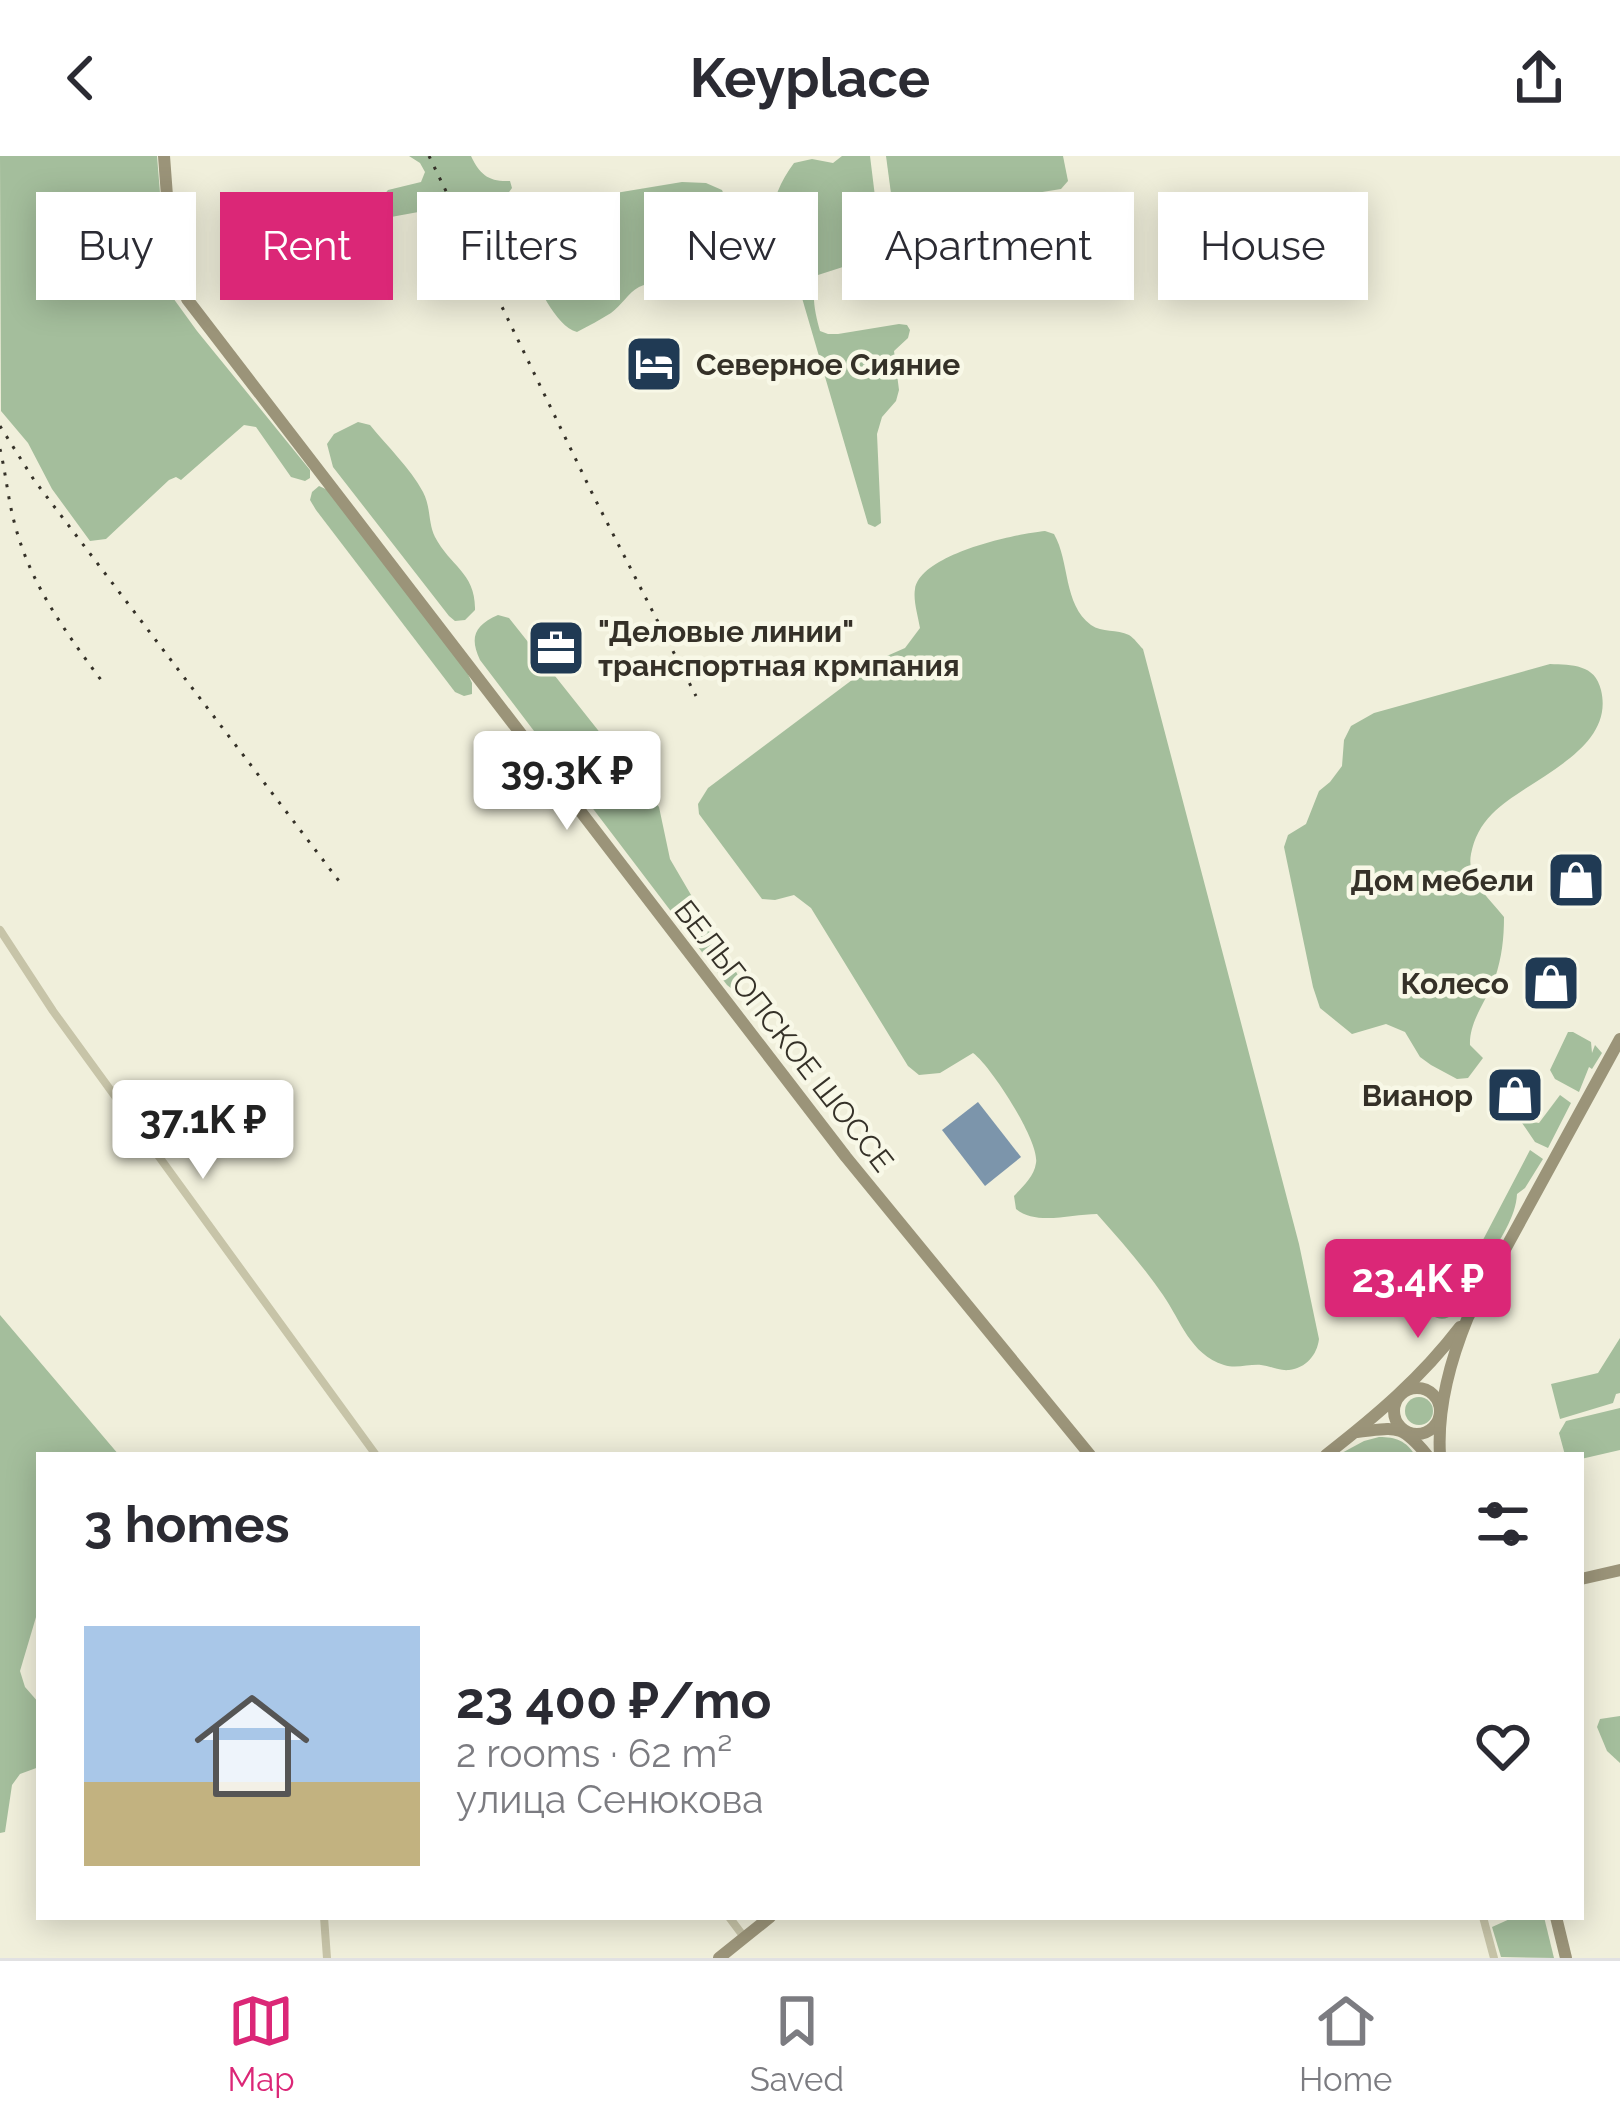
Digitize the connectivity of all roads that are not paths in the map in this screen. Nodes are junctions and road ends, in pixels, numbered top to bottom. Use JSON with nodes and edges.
{"nodes":[{"id":1,"x":164,"y":156,"type":"edge"},
{"id":2,"x":0,"y":930,"type":"edge"},
{"id":3,"x":1620,"y":1039,"type":"edge"},
{"id":4,"x":1468,"y":1317,"type":"junction"},
{"id":5,"x":1401,"y":1395,"type":"junction"},
{"id":6,"x":1440,"y":1416,"type":"junction"},
{"id":7,"x":1357,"y":1432,"type":"junction"},
{"id":8,"x":1407,"y":1432,"type":"junction"},
{"id":9,"x":374,"y":1452,"type":"edge"},
{"id":10,"x":1088,"y":1452,"type":"edge"},
{"id":11,"x":1330,"y":1452,"type":"edge"},
{"id":12,"x":1424,"y":1452,"type":"edge"},
{"id":13,"x":1440,"y":1452,"type":"edge"},
{"id":14,"x":1620,"y":1570,"type":"edge"},
{"id":15,"x":1584,"y":1578,"type":"edge"},
{"id":16,"x":324,"y":1920,"type":"edge"},
{"id":17,"x":731,"y":1920,"type":"edge"},
{"id":18,"x":766,"y":1920,"type":"edge"},
{"id":19,"x":1484,"y":1920,"type":"edge"},
{"id":20,"x":1557,"y":1920,"type":"edge"},
{"id":21,"x":745,"y":1938,"type":"junction"},
{"id":22,"x":327,"y":1958,"type":"edge"},
{"id":23,"x":719,"y":1958,"type":"edge"},
{"id":24,"x":1494,"y":1958,"type":"edge"},
{"id":25,"x":1566,"y":1958,"type":"edge"}],
"edges":[{"from":1,"to":10,"type":"street","name":"БЕЛЬГОПСКОЕ ШОССЕ"},
{"from":2,"to":9,"type":"street"},
{"from":3,"to":4,"type":"street"},
{"from":4,"to":5,"type":"street"},
{"from":4,"to":6,"type":"street"},
{"from":5,"to":6,"type":"street"},
{"from":5,"to":7,"type":"street"},
{"from":5,"to":8,"type":"street"},
{"from":6,"to":8,"type":"street"},
{"from":6,"to":13,"type":"street"},
{"from":7,"to":8,"type":"street"},
{"from":7,"to":11,"type":"street"},
{"from":8,"to":12,"type":"street"},
{"from":14,"to":15,"type":"street"},
{"from":16,"to":22,"type":"street"},
{"from":17,"to":21,"type":"street"},
{"from":18,"to":21,"type":"street"},
{"from":19,"to":24,"type":"street"},
{"from":20,"to":25,"type":"street"},
{"from":21,"to":23,"type":"street"}]}
